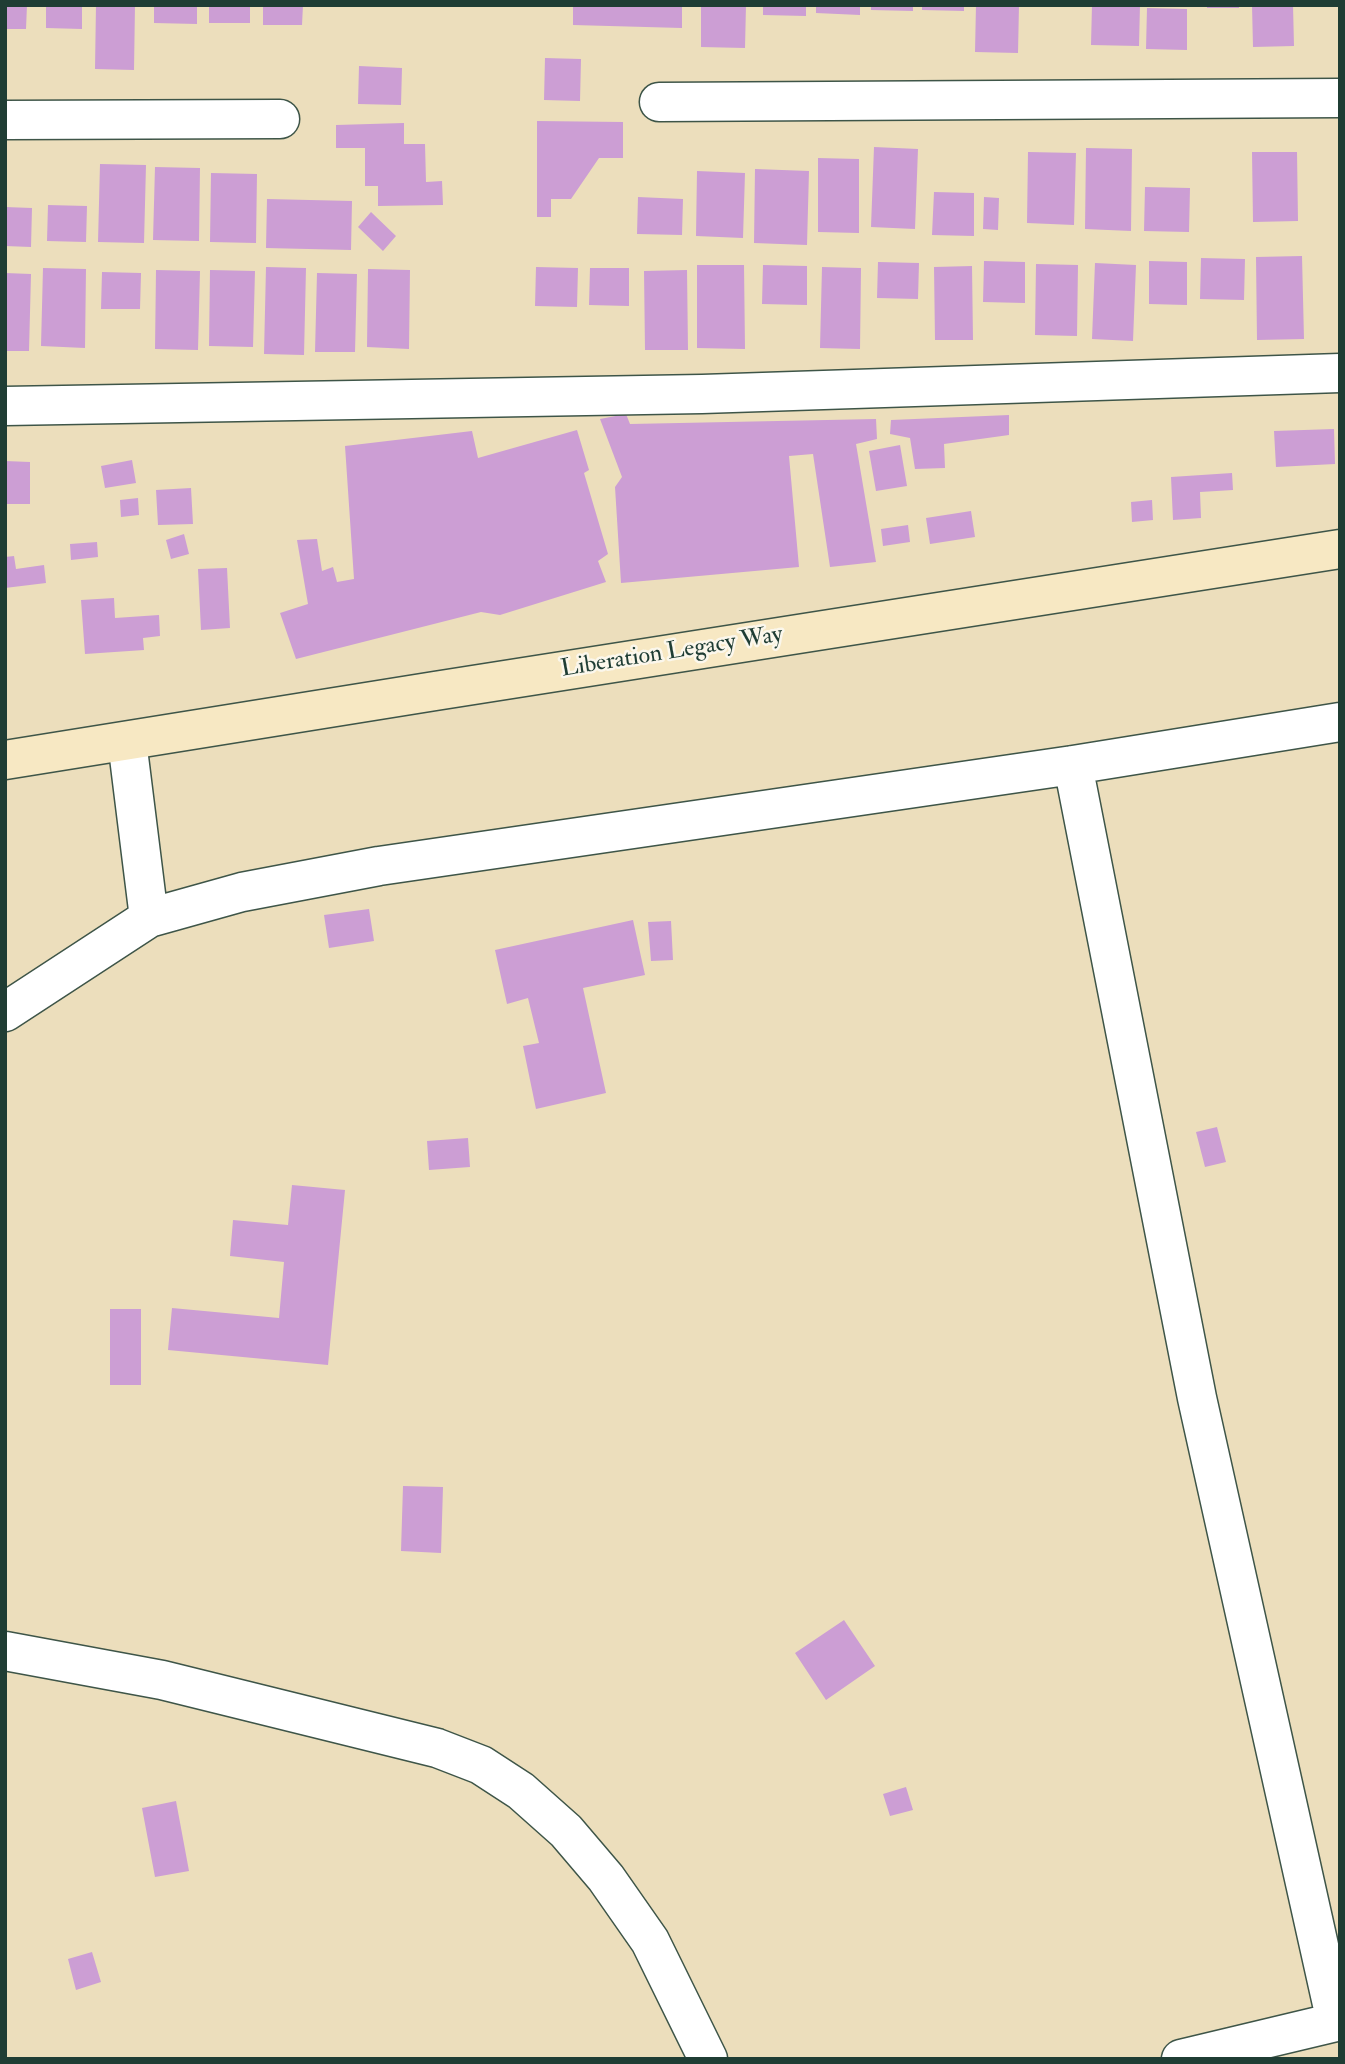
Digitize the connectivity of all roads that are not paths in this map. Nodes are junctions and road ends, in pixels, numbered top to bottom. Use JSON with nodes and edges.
{"nodes":[{"id":1,"x":1340,"y":98,"type":"edge"},
{"id":2,"x":659,"y":102,"type":"dead end"},
{"id":3,"x":280,"y":119,"type":"dead end"},
{"id":4,"x":5,"y":120,"type":"edge"},
{"id":5,"x":1340,"y":373,"type":"edge"},
{"id":6,"x":5,"y":405,"type":"edge"},
{"id":7,"x":1340,"y":549,"type":"edge"},
{"id":8,"x":1340,"y":722,"type":"edge"},
{"id":9,"x":127,"y":741,"type":"junction"},
{"id":10,"x":5,"y":760,"type":"edge"},
{"id":11,"x":1073,"y":765,"type":"junction"},
{"id":12,"x":149,"y":918,"type":"junction"},
{"id":13,"x":5,"y":1012,"type":"edge"},
{"id":14,"x":5,"y":1651,"type":"edge"},
{"id":15,"x":1338,"y":2022,"type":"edge"},
{"id":16,"x":708,"y":2059,"type":"edge"},
{"id":17,"x":1181,"y":2059,"type":"edge"}],
"edges":[{"from":1,"to":2,"type":"street"},
{"from":3,"to":4,"type":"street"},
{"from":5,"to":6,"type":"street"},
{"from":7,"to":9,"type":"main road","name":"Liberation Legacy Way"},
{"from":8,"to":11,"type":"street"},
{"from":9,"to":10,"type":"main road","name":"Liberation Legacy Way"},
{"from":9,"to":12,"type":"street"},
{"from":11,"to":12,"type":"street"},
{"from":11,"to":15,"type":"street"},
{"from":12,"to":13,"type":"street"},
{"from":14,"to":16,"type":"street"},
{"from":15,"to":17,"type":"street"}]}
